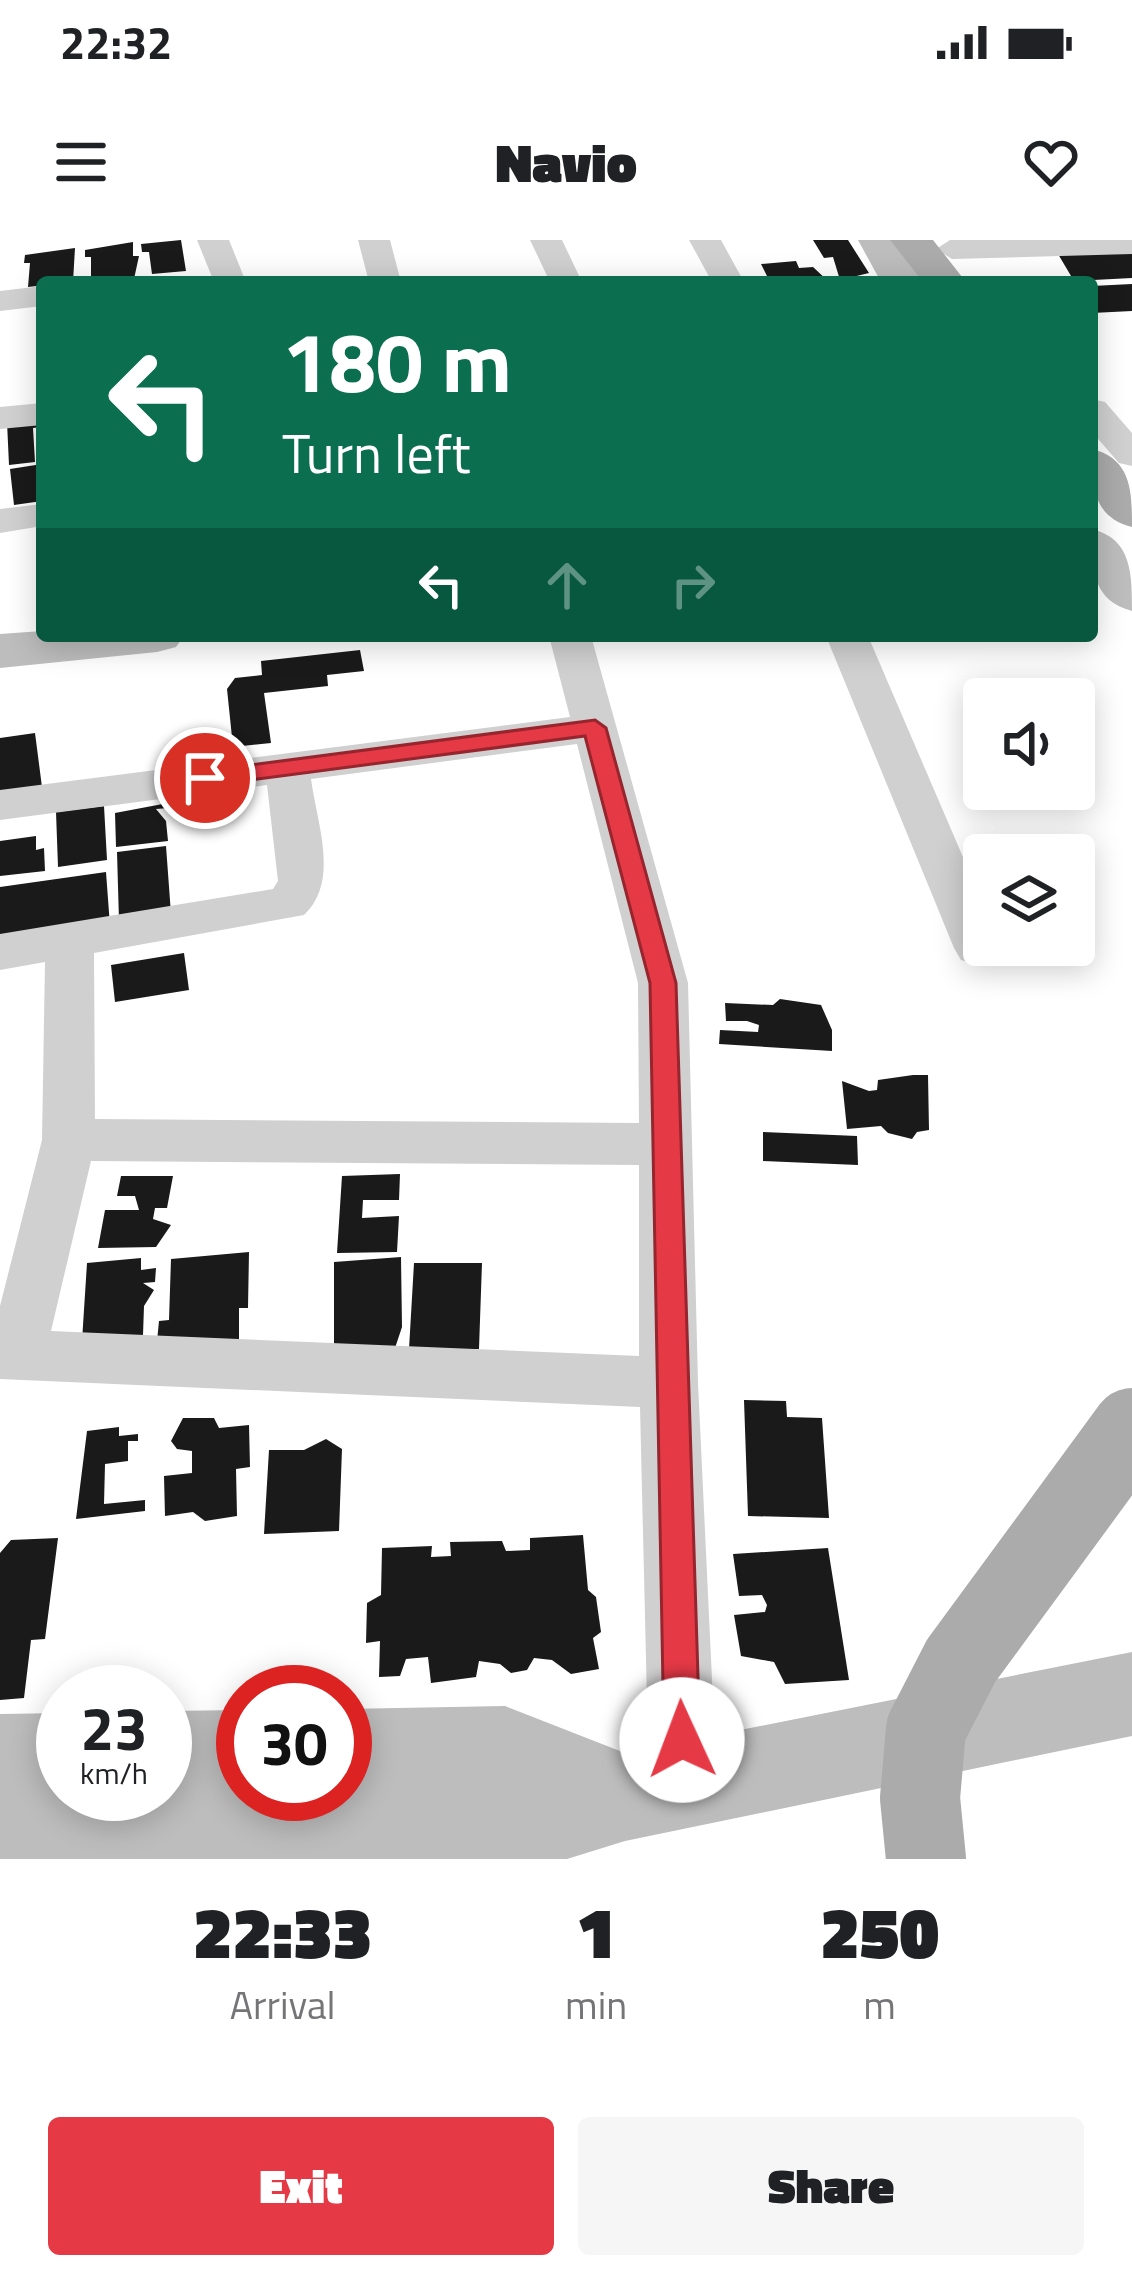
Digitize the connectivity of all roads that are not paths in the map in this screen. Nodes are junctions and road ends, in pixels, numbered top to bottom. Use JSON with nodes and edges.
{"nodes":[{"id":1,"x":213,"y":240,"type":"edge"},
{"id":2,"x":374,"y":240,"type":"edge"},
{"id":3,"x":546,"y":240,"type":"edge"},
{"id":4,"x":705,"y":240,"type":"edge"},
{"id":5,"x":879,"y":240,"type":"edge"},
{"id":6,"x":1132,"y":244,"type":"edge"},
{"id":7,"x":938,"y":253,"type":"edge"},
{"id":8,"x":227,"y":276,"type":"edge"},
{"id":9,"x":383,"y":276,"type":"edge"},
{"id":10,"x":563,"y":276,"type":"edge"},
{"id":11,"x":725,"y":276,"type":"edge"},
{"id":12,"x":899,"y":276,"type":"edge"},
{"id":13,"x":972,"y":276,"type":"edge"},
{"id":14,"x":36,"y":297,"type":"edge"},
{"id":15,"x":0,"y":301,"type":"edge"},
{"id":16,"x":36,"y":415,"type":"edge"},
{"id":17,"x":1098,"y":417,"type":"edge"},
{"id":18,"x":0,"y":418,"type":"edge"},
{"id":19,"x":1132,"y":455,"type":"edge"},
{"id":20,"x":1098,"y":470,"type":"edge"},
{"id":21,"x":1132,"y":512,"type":"edge"},
{"id":22,"x":36,"y":516,"type":"edge"},
{"id":23,"x":0,"y":521,"type":"edge"},
{"id":24,"x":1098,"y":552,"type":"edge"},
{"id":25,"x":1132,"y":595,"type":"edge"},
{"id":26,"x":88,"y":642,"type":"edge"},
{"id":27,"x":572,"y":642,"type":"edge"},
{"id":28,"x":850,"y":642,"type":"edge"},
{"id":29,"x":0,"y":650,"type":"edge"},
{"id":30,"x":595,"y":728,"type":"junction"},
{"id":31,"x":286,"y":768,"type":"junction"},
{"id":32,"x":0,"y":805,"type":"edge"},
{"id":33,"x":963,"y":912,"type":"edge"},
{"id":34,"x":70,"y":942,"type":"junction"},
{"id":35,"x":0,"y":952,"type":"edge"},
{"id":36,"x":69,"y":1140,"type":"junction"},
{"id":37,"x":664,"y":1144,"type":"junction"},
{"id":38,"x":8,"y":1354,"type":"edge"},
{"id":39,"x":669,"y":1383,"type":"junction"},
{"id":40,"x":1132,"y":1428,"type":"edge"},
{"id":41,"x":1132,"y":1694,"type":"edge"},
{"id":42,"x":372,"y":1752,"type":"edge"},
{"id":43,"x":36,"y":1757,"type":"edge"},
{"id":44,"x":0,"y":1758,"type":"edge"},
{"id":45,"x":654,"y":1791,"type":"junction"},
{"id":46,"x":0,"y":1846,"type":"edge"},
{"id":47,"x":926,"y":1859,"type":"edge"}],
"edges":[{"from":1,"to":8,"type":"street"},
{"from":2,"to":9,"type":"street"},
{"from":3,"to":10,"type":"street"},
{"from":4,"to":11,"type":"street"},
{"from":5,"to":12,"type":"street"},
{"from":6,"to":7,"type":"street"},
{"from":7,"to":13,"type":"street"},
{"from":14,"to":15,"type":"street"},
{"from":16,"to":18,"type":"street"},
{"from":17,"to":19,"type":"street"},
{"from":20,"to":21,"type":"main road"},
{"from":22,"to":23,"type":"street"},
{"from":24,"to":25,"type":"street"},
{"from":26,"to":29,"type":"street"},
{"from":27,"to":30,"type":"street"},
{"from":28,"to":33,"type":"street"},
{"from":30,"to":31,"type":"street"},
{"from":30,"to":37,"type":"street"},
{"from":31,"to":32,"type":"street"},
{"from":31,"to":34,"type":"street"},
{"from":34,"to":35,"type":"street"},
{"from":34,"to":36,"type":"street"},
{"from":36,"to":37,"type":"street"},
{"from":36,"to":38,"type":"street"},
{"from":37,"to":39,"type":"street"},
{"from":38,"to":39,"type":"street"},
{"from":39,"to":45,"type":"street"},
{"from":40,"to":47,"type":"main road","bridge":true},
{"from":41,"to":45,"type":"street"},
{"from":42,"to":45,"type":"street"},
{"from":43,"to":44,"type":"street"},
{"from":45,"to":46,"type":"street"}]}
